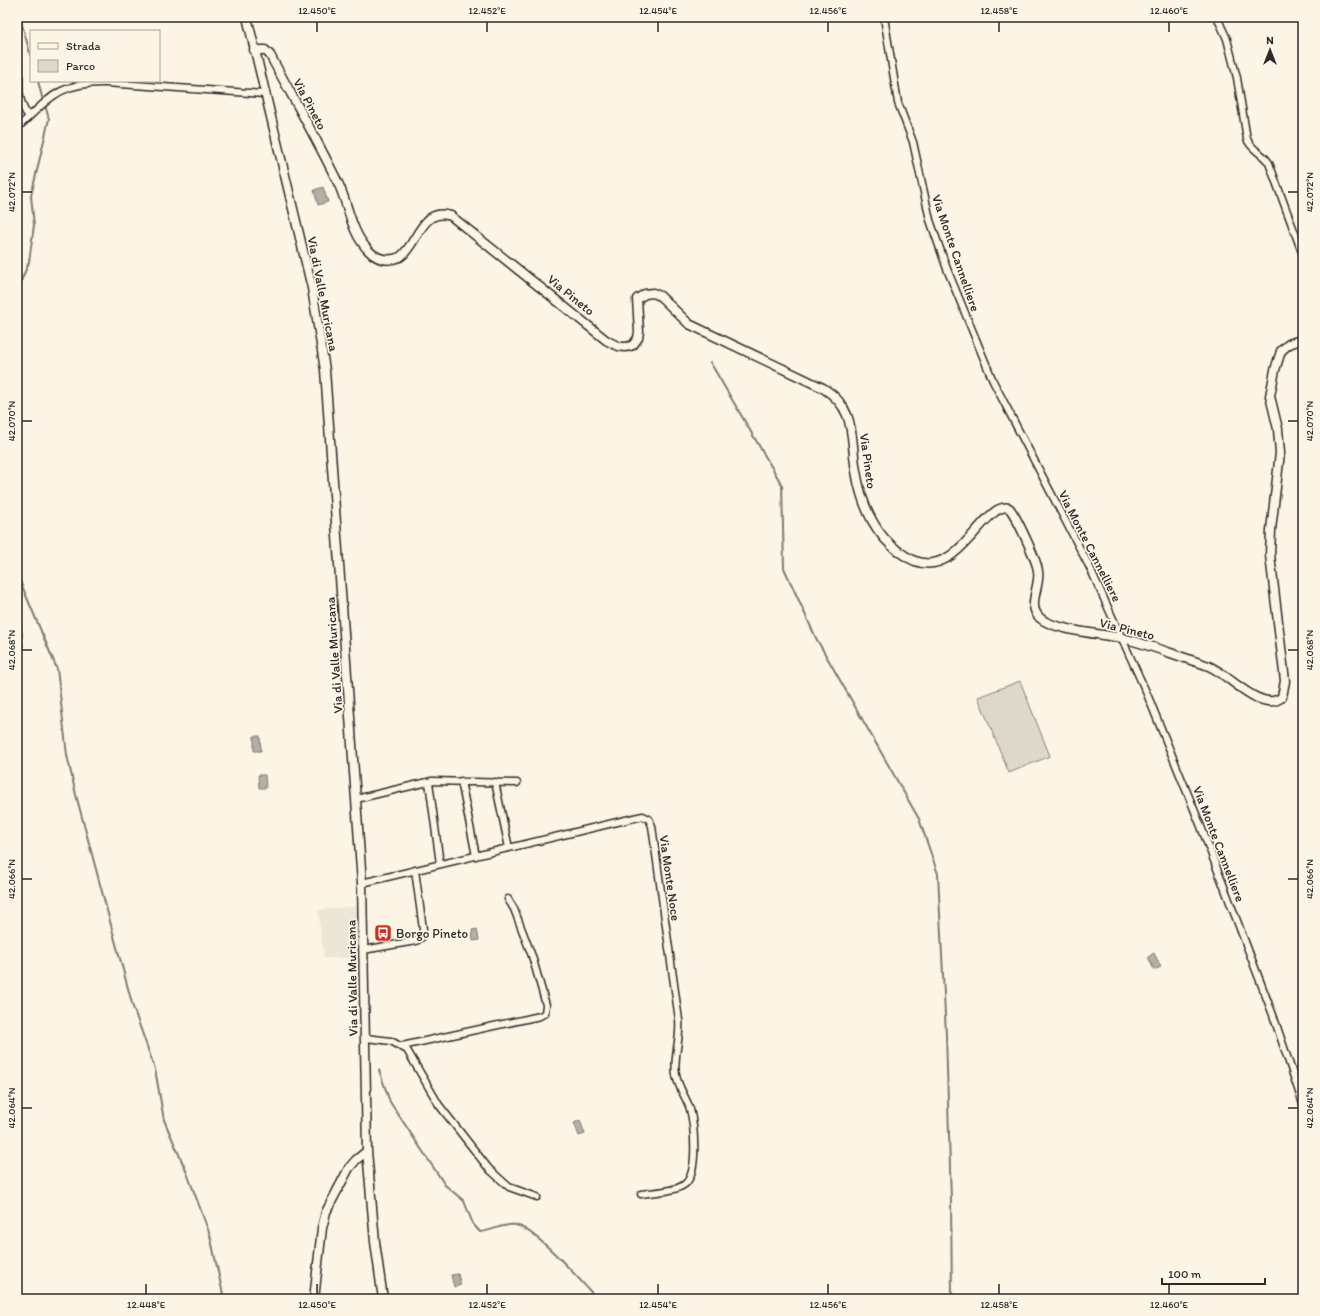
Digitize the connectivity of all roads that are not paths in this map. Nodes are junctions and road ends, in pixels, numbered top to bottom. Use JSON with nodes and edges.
{"nodes":[{"id":1,"x":247,"y":17,"type":"edge"},
{"id":2,"x":884,"y":17,"type":"edge"},
{"id":3,"x":1217,"y":17,"type":"edge"},
{"id":4,"x":254,"y":50,"type":"junction"},
{"id":5,"x":17,"y":56,"type":"edge"},
{"id":6,"x":264,"y":94,"type":"junction"},
{"id":7,"x":29,"y":117,"type":"junction"},
{"id":8,"x":17,"y":128,"type":"edge"},
{"id":9,"x":1303,"y":255,"type":"edge"},
{"id":10,"x":1303,"y":339,"type":"edge"},
{"id":11,"x":17,"y":624,"type":"edge"},
{"id":12,"x":1123,"y":638,"type":"junction"},
{"id":13,"x":17,"y":660,"type":"edge"},
{"id":14,"x":461,"y":781,"type":"junction"},
{"id":15,"x":429,"y":782,"type":"junction"},
{"id":16,"x":495,"y":782,"type":"junction"},
{"id":17,"x":517,"y":783,"type":"dead end"},
{"id":18,"x":356,"y":799,"type":"junction"},
{"id":19,"x":509,"y":848,"type":"junction"},
{"id":20,"x":476,"y":856,"type":"junction"},
{"id":21,"x":440,"y":864,"type":"junction"},
{"id":22,"x":415,"y":870,"type":"junction"},
{"id":23,"x":362,"y":883,"type":"junction"},
{"id":24,"x":508,"y":899,"type":"dead end"},
{"id":25,"x":364,"y":950,"type":"junction"},
{"id":26,"x":366,"y":1038,"type":"junction"},
{"id":27,"x":402,"y":1046,"type":"junction"},
{"id":28,"x":1303,"y":1104,"type":"edge"},
{"id":29,"x":367,"y":1151,"type":"junction"},
{"id":30,"x":641,"y":1194,"type":"dead end"},
{"id":31,"x":536,"y":1197,"type":"dead end"},
{"id":32,"x":314,"y":1299,"type":"edge"},
{"id":33,"x":383,"y":1299,"type":"edge"}],
"edges":[{"from":1,"to":4,"type":"street","name":"Via di Valle Muricana"},
{"from":2,"to":12,"type":"street","name":"Via Monte Cannelliere"},
{"from":3,"to":9,"type":"street"},
{"from":4,"to":6,"type":"street","name":"Via di Valle Muricana"},
{"from":4,"to":12,"type":"street","name":"Via Pineto"},
{"from":5,"to":7,"type":"street"},
{"from":6,"to":7,"type":"street"},
{"from":6,"to":18,"type":"street","name":"Via di Valle Muricana"},
{"from":7,"to":8,"type":"street"},
{"from":10,"to":12,"type":"street","name":"Via Pineto"},
{"from":11,"to":13,"type":"street"},
{"from":12,"to":28,"type":"street","name":"Via Monte Cannelliere"},
{"from":14,"to":15,"type":"street"},
{"from":14,"to":16,"type":"street"},
{"from":14,"to":20,"type":"street"},
{"from":15,"to":18,"type":"street"},
{"from":15,"to":21,"type":"street"},
{"from":16,"to":17,"type":"street"},
{"from":16,"to":19,"type":"street"},
{"from":18,"to":23,"type":"street","name":"Via di Valle Muricana"},
{"from":19,"to":20,"type":"street","name":"Via Monte Noce"},
{"from":19,"to":30,"type":"street","name":"Via Monte Noce"},
{"from":20,"to":21,"type":"street","name":"Via Monte Noce"},
{"from":21,"to":22,"type":"street","name":"Via Monte Noce"},
{"from":22,"to":23,"type":"street","name":"Via Monte Noce"},
{"from":22,"to":25,"type":"street"},
{"from":23,"to":25,"type":"street","name":"Via di Valle Muricana"},
{"from":24,"to":27,"type":"street"},
{"from":25,"to":26,"type":"street","name":"Via di Valle Muricana"},
{"from":26,"to":27,"type":"street"},
{"from":26,"to":29,"type":"street","name":"Via di Valle Muricana"},
{"from":27,"to":31,"type":"street"},
{"from":29,"to":32,"type":"street"},
{"from":29,"to":33,"type":"street","name":"Via di Valle Muricana"}]}
